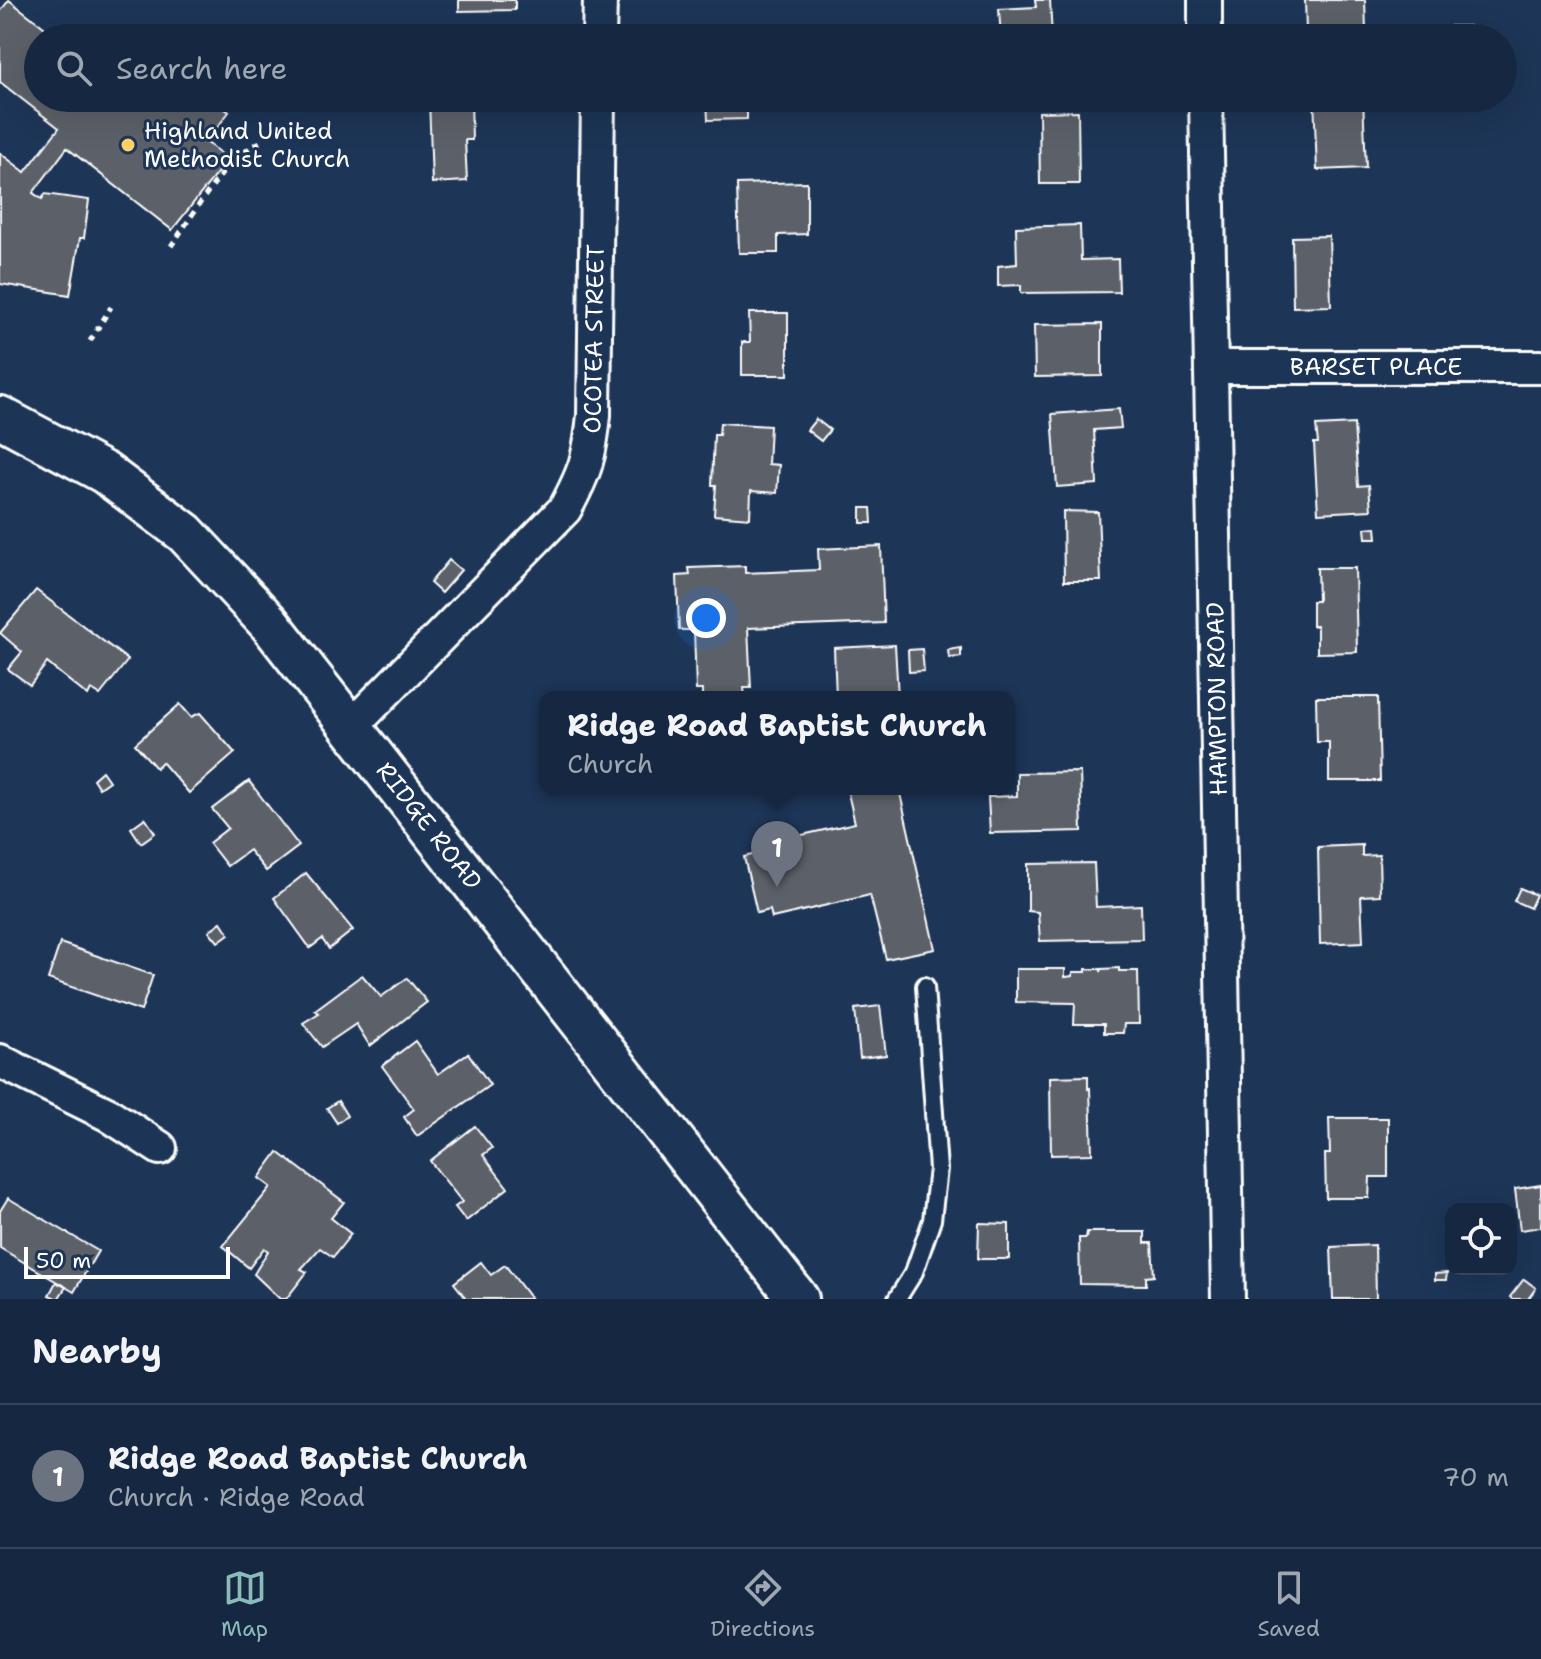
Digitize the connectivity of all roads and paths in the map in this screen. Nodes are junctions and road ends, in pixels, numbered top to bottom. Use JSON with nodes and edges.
{"nodes":[{"id":1,"x":600,"y":0,"type":"edge"},
{"id":2,"x":1205,"y":0,"type":"edge"},
{"id":3,"x":599,"y":24,"type":"edge"},
{"id":4,"x":1205,"y":24,"type":"edge"},
{"id":5,"x":598,"y":112,"type":"edge"},
{"id":6,"x":1206,"y":112,"type":"edge"},
{"id":7,"x":263,"y":141,"type":"dead end"},
{"id":8,"x":171,"y":246,"type":"dead end"},
{"id":9,"x":111,"y":307,"type":"dead end"},
{"id":10,"x":90,"y":341,"type":"dead end"},
{"id":11,"x":1211,"y":367,"type":"junction"},
{"id":12,"x":1541,"y":367,"type":"edge"},
{"id":13,"x":0,"y":417,"type":"edge"},
{"id":14,"x":351,"y":727,"type":"junction"},
{"id":15,"x":925,"y":986,"type":"dead end"},
{"id":16,"x":0,"y":1061,"type":"edge"},
{"id":17,"x":160,"y":1148,"type":"dead end"},
{"id":18,"x":798,"y":1299,"type":"edge"},
{"id":19,"x":897,"y":1299,"type":"edge"},
{"id":20,"x":1228,"y":1299,"type":"edge"}],
"edges":[{"from":1,"to":3,"type":"street"},
{"from":2,"to":4,"type":"street"},
{"from":5,"to":14,"type":"street","name":"OCOTEA STREET"},
{"from":6,"to":11,"type":"street","name":"HAMPTON ROAD"},
{"from":7,"to":8,"type":"path"},
{"from":9,"to":10,"type":"path"},
{"from":11,"to":12,"type":"street","name":"BARSET PLACE"},
{"from":11,"to":20,"type":"street","name":"HAMPTON ROAD"},
{"from":13,"to":14,"type":"street","name":"RIDGE ROAD"},
{"from":14,"to":18,"type":"street","name":"RIDGE ROAD"},
{"from":15,"to":19,"type":"lane"},
{"from":16,"to":17,"type":"street"}]}
